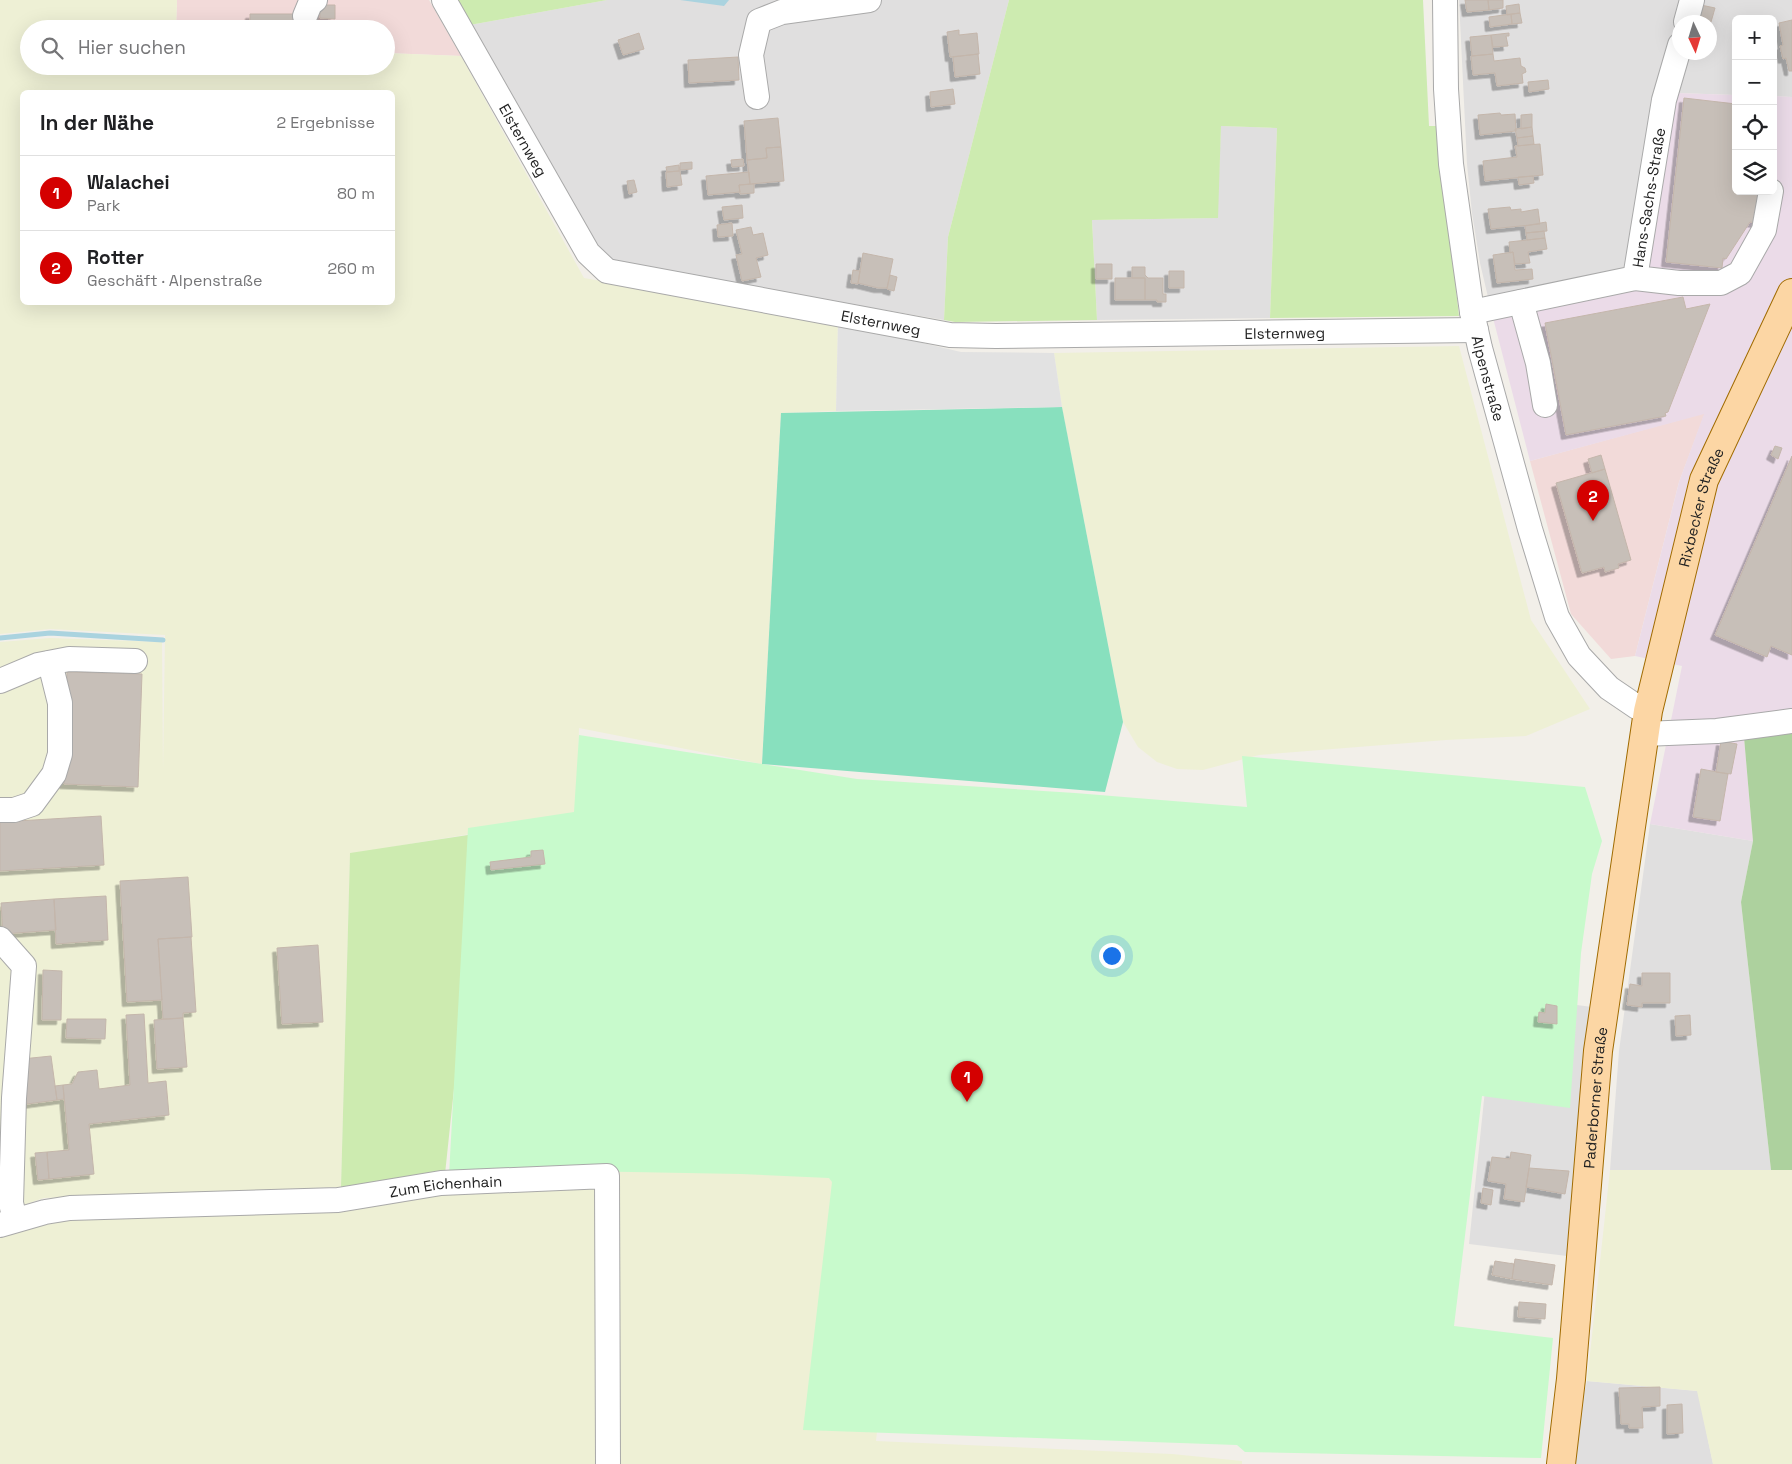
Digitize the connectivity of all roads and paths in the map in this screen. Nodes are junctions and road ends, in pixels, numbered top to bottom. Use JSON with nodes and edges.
{"nodes":[{"id":1,"x":444,"y":0,"type":"edge"},
{"id":2,"x":869,"y":0,"type":"edge"},
{"id":3,"x":1445,"y":0,"type":"edge"},
{"id":4,"x":1692,"y":0,"type":"edge"},
{"id":5,"x":1688,"y":15,"type":"edge"},
{"id":6,"x":1676,"y":60,"type":"edge"},
{"id":7,"x":757,"y":97,"type":"dead end"},
{"id":8,"x":1771,"y":195,"type":"edge"},
{"id":9,"x":1635,"y":278,"type":"junction"},
{"id":10,"x":1792,"y":293,"type":"edge"},
{"id":11,"x":1521,"y":302,"type":"junction"},
{"id":12,"x":1474,"y":321,"type":"junction"},
{"id":13,"x":1545,"y":405,"type":"dead end"},
{"id":14,"x":135,"y":661,"type":"dead end"},
{"id":15,"x":50,"y":663,"type":"junction"},
{"id":16,"x":0,"y":681,"type":"edge"},
{"id":17,"x":1792,"y":721,"type":"edge"},
{"id":18,"x":1646,"y":722,"type":"junction"},
{"id":19,"x":0,"y":810,"type":"edge"},
{"id":20,"x":0,"y":939,"type":"edge"},
{"id":21,"x":8,"y":1223,"type":"edge"},
{"id":22,"x":608,"y":1464,"type":"edge"},
{"id":23,"x":1561,"y":1464,"type":"edge"}],
"edges":[{"from":1,"to":12,"type":"street","name":"Elsternweg"},
{"from":2,"to":7,"type":"street"},
{"from":3,"to":12,"type":"street","name":"Alpenstraße"},
{"from":4,"to":5,"type":"street"},
{"from":6,"to":9,"type":"street","name":"Hans-Sachs-Straße"},
{"from":8,"to":9,"type":"street"},
{"from":9,"to":11,"type":"street","name":"Hans-Sachs-Straße"},
{"from":10,"to":18,"type":"main road","name":"Rixbecker Straße"},
{"from":11,"to":12,"type":"street","name":"Hans-Sachs-Straße"},
{"from":11,"to":13,"type":"street"},
{"from":12,"to":18,"type":"street","name":"Alpenstraße"},
{"from":14,"to":15,"type":"street"},
{"from":15,"to":16,"type":"street"},
{"from":15,"to":19,"type":"street"},
{"from":17,"to":18,"type":"street"},
{"from":18,"to":23,"type":"main road","name":"Paderborner Straße"},
{"from":20,"to":21,"type":"street"},
{"from":21,"to":22,"type":"street","name":"Zum Eichenhain"}]}
